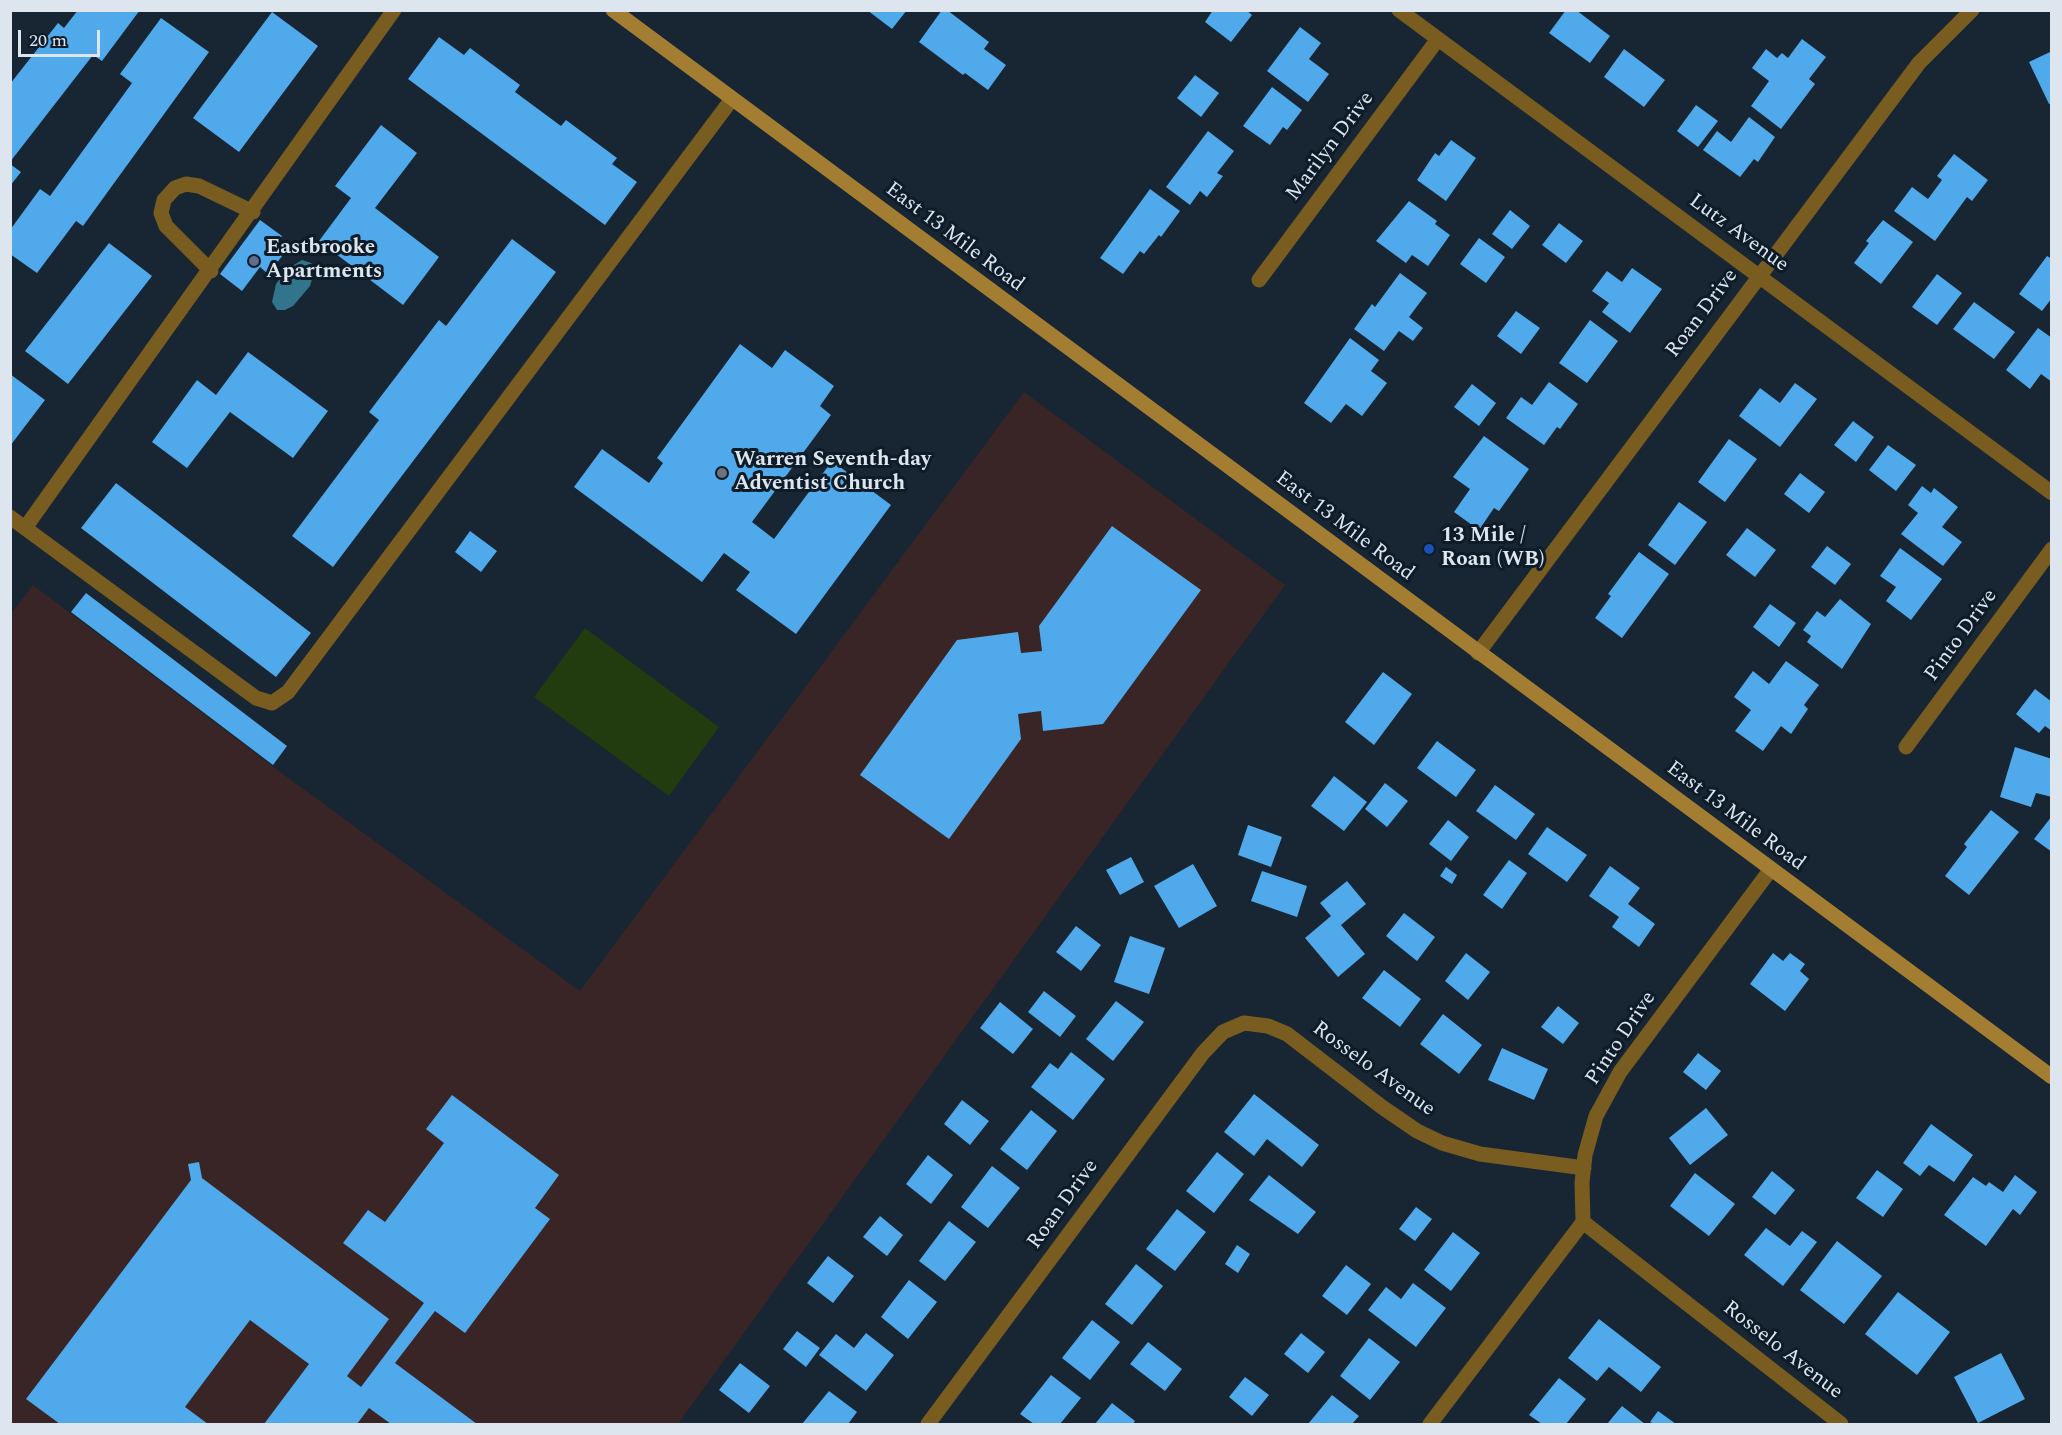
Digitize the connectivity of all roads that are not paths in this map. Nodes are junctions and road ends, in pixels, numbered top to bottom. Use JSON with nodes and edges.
{"nodes":[{"id":1,"x":394,"y":10,"type":"edge"},
{"id":2,"x":612,"y":10,"type":"edge"},
{"id":3,"x":1399,"y":10,"type":"edge"},
{"id":4,"x":1972,"y":10,"type":"edge"},
{"id":5,"x":1438,"y":39,"type":"junction"},
{"id":6,"x":732,"y":99,"type":"junction"},
{"id":7,"x":253,"y":212,"type":"junction"},
{"id":8,"x":211,"y":271,"type":"junction"},
{"id":9,"x":1758,"y":275,"type":"junction"},
{"id":10,"x":1259,"y":280,"type":"dead end"},
{"id":11,"x":2052,"y":493,"type":"edge"},
{"id":12,"x":10,"y":517,"type":"edge"},
{"id":13,"x":25,"y":528,"type":"junction"},
{"id":14,"x":2052,"y":549,"type":"edge"},
{"id":15,"x":1478,"y":652,"type":"junction"},
{"id":16,"x":1906,"y":747,"type":"dead end"},
{"id":17,"x":1771,"y":870,"type":"junction"},
{"id":18,"x":1244,"y":1023,"type":"joint"},
{"id":19,"x":2052,"y":1077,"type":"edge"},
{"id":20,"x":1584,"y":1168,"type":"junction"},
{"id":21,"x":1582,"y":1222,"type":"junction"},
{"id":22,"x":928,"y":1425,"type":"edge"},
{"id":23,"x":1430,"y":1425,"type":"edge"},
{"id":24,"x":1841,"y":1425,"type":"edge"}],
"edges":[{"from":1,"to":7,"type":"street"},
{"from":2,"to":6,"type":"main road","name":"East 13 Mile Road"},
{"from":3,"to":5,"type":"street","name":"Lutz Avenue"},
{"from":4,"to":9,"type":"street","name":"Roan Drive"},
{"from":5,"to":9,"type":"street","name":"Lutz Avenue"},
{"from":5,"to":10,"type":"street","name":"Marilyn Drive"},
{"from":6,"to":13,"type":"street"},
{"from":6,"to":15,"type":"main road","name":"East 13 Mile Road"},
{"from":7,"to":8,"type":"street"},
{"from":7,"to":8,"type":"street"},
{"from":8,"to":13,"type":"street"},
{"from":9,"to":11,"type":"street","name":"Lutz Avenue"},
{"from":9,"to":15,"type":"street","name":"Roan Drive"},
{"from":12,"to":13,"type":"street"},
{"from":14,"to":16,"type":"street","name":"Pinto Drive"},
{"from":15,"to":17,"type":"main road","name":"East 13 Mile Road"},
{"from":17,"to":19,"type":"main road","name":"East 13 Mile Road"},
{"from":17,"to":20,"type":"street","name":"Pinto Drive"},
{"from":18,"to":20,"type":"street","name":"Rosselo Avenue"},
{"from":18,"to":22,"type":"street","name":"Roan Drive"},
{"from":20,"to":21,"type":"street","name":"Pinto Drive"},
{"from":21,"to":23,"type":"street"},
{"from":21,"to":24,"type":"street","name":"Rosselo Avenue"}]}
